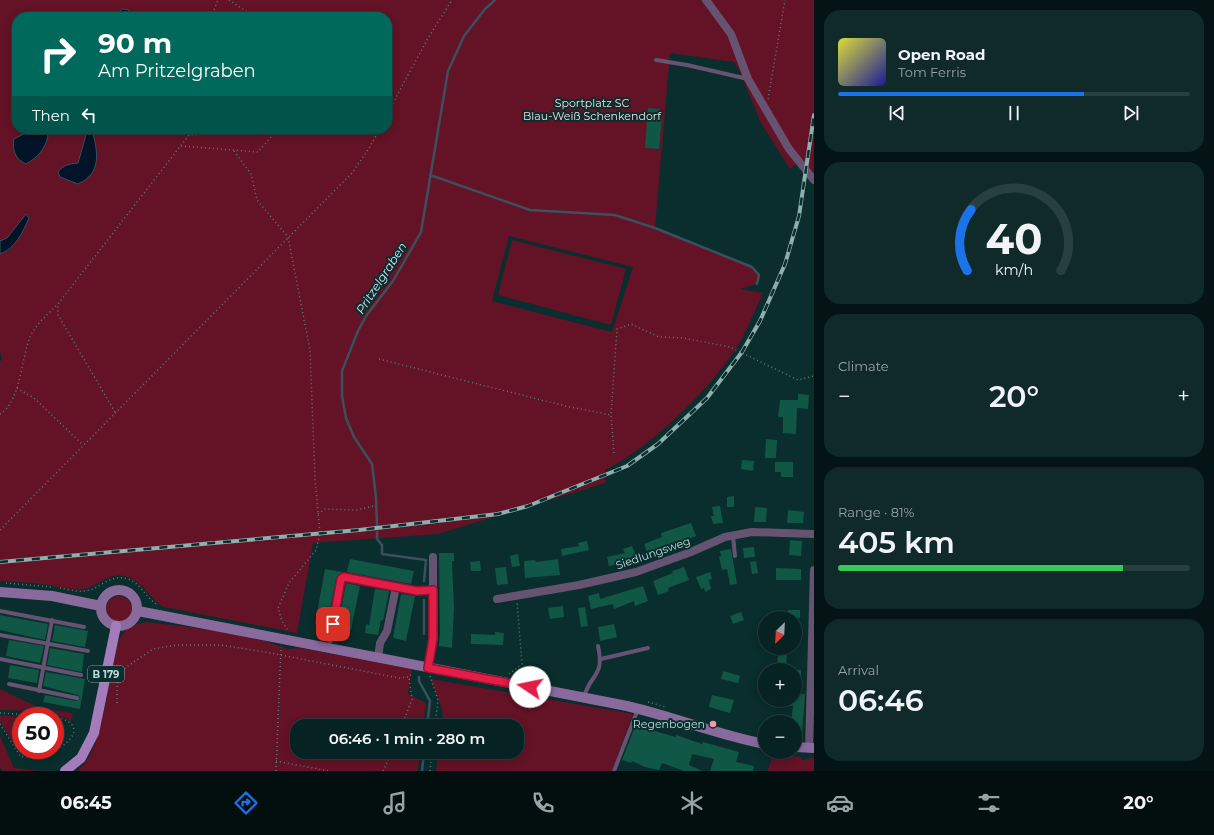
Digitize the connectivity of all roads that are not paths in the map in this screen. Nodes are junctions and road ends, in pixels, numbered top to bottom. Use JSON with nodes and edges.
{"nodes":[{"id":1,"x":706,"y":0,"type":"edge"},
{"id":2,"x":656,"y":60,"type":"dead end"},
{"id":3,"x":748,"y":79,"type":"junction"},
{"id":4,"x":814,"y":180,"type":"edge"},
{"id":5,"x":814,"y":534,"type":"edge"},
{"id":6,"x":732,"y":536,"type":"junction"},
{"id":7,"x":735,"y":556,"type":"dead end"},
{"id":8,"x":433,"y":557,"type":"dead end"},
{"id":9,"x":814,"y":570,"type":"edge"},
{"id":10,"x":1,"y":587,"type":"edge"},
{"id":11,"x":396,"y":587,"type":"junction"},
{"id":12,"x":433,"y":590,"type":"junction"},
{"id":13,"x":497,"y":599,"type":"dead end"},
{"id":14,"x":101,"y":606,"type":"junction"},
{"id":15,"x":0,"y":611,"type":"edge"},
{"id":16,"x":138,"y":611,"type":"junction"},
{"id":17,"x":52,"y":620,"type":"junction"},
{"id":18,"x":84,"y":626,"type":"dead end"},
{"id":19,"x":116,"y":626,"type":"junction"},
{"id":20,"x":0,"y":635,"type":"edge"},
{"id":21,"x":813,"y":635,"type":"edge"},
{"id":22,"x":330,"y":639,"type":"dead end"},
{"id":23,"x":48,"y":644,"type":"junction"},
{"id":24,"x":598,"y":646,"type":"dead end"},
{"id":25,"x":648,"y":648,"type":"dead end"},
{"id":26,"x":88,"y":651,"type":"dead end"},
{"id":27,"x":378,"y":658,"type":"junction"},
{"id":28,"x":0,"y":659,"type":"edge"},
{"id":29,"x":601,"y":659,"type":"junction"},
{"id":30,"x":43,"y":668,"type":"junction"},
{"id":31,"x":428,"y":668,"type":"junction"},
{"id":32,"x":81,"y":675,"type":"dead end"},
{"id":33,"x":9,"y":684,"type":"dead end"},
{"id":34,"x":39,"y":691,"type":"junction"},
{"id":35,"x":77,"y":698,"type":"dead end"},
{"id":36,"x":584,"y":698,"type":"junction"},
{"id":37,"x":638,"y":708,"type":"junction"},
{"id":38,"x":758,"y":742,"type":"edge"},
{"id":39,"x":802,"y":747,"type":"edge"},
{"id":40,"x":812,"y":748,"type":"edge"},
{"id":41,"x":65,"y":771,"type":"edge"},
{"id":42,"x":614,"y":771,"type":"edge"}],
"edges":[{"from":1,"to":3,"type":"street"},
{"from":2,"to":3,"type":"lane"},
{"from":3,"to":4,"type":"street"},
{"from":5,"to":6,"type":"street","name":"Siedlungsweg"},
{"from":6,"to":7,"type":"lane"},
{"from":6,"to":13,"type":"street","name":"Siedlungsweg"},
{"from":8,"to":12,"type":"street"},
{"from":9,"to":21,"type":"street"},
{"from":10,"to":14,"type":"main road"},
{"from":11,"to":12,"type":"street"},
{"from":11,"to":22,"type":"street"},
{"from":11,"to":27,"type":"street"},
{"from":12,"to":31,"type":"street"},
{"from":14,"to":16,"type":"main road"},
{"from":14,"to":19,"type":"main road"},
{"from":15,"to":17,"type":"lane"},
{"from":16,"to":19,"type":"main road"},
{"from":16,"to":27,"type":"main road"},
{"from":17,"to":18,"type":"lane"},
{"from":17,"to":23,"type":"lane"},
{"from":19,"to":41,"type":"main road","number":"B 179"},
{"from":20,"to":23,"type":"lane"},
{"from":21,"to":40,"type":"street"},
{"from":23,"to":26,"type":"lane"},
{"from":23,"to":30,"type":"lane"},
{"from":24,"to":29,"type":"lane"},
{"from":25,"to":29,"type":"lane"},
{"from":27,"to":31,"type":"main road"},
{"from":28,"to":30,"type":"lane"},
{"from":29,"to":36,"type":"lane"},
{"from":30,"to":32,"type":"lane"},
{"from":30,"to":34,"type":"lane"},
{"from":31,"to":36,"type":"main road"},
{"from":33,"to":34,"type":"lane"},
{"from":34,"to":35,"type":"lane"},
{"from":36,"to":37,"type":"main road"},
{"from":37,"to":38,"type":"main road"},
{"from":37,"to":42,"type":"lane"},
{"from":39,"to":40,"type":"main road"}]}
